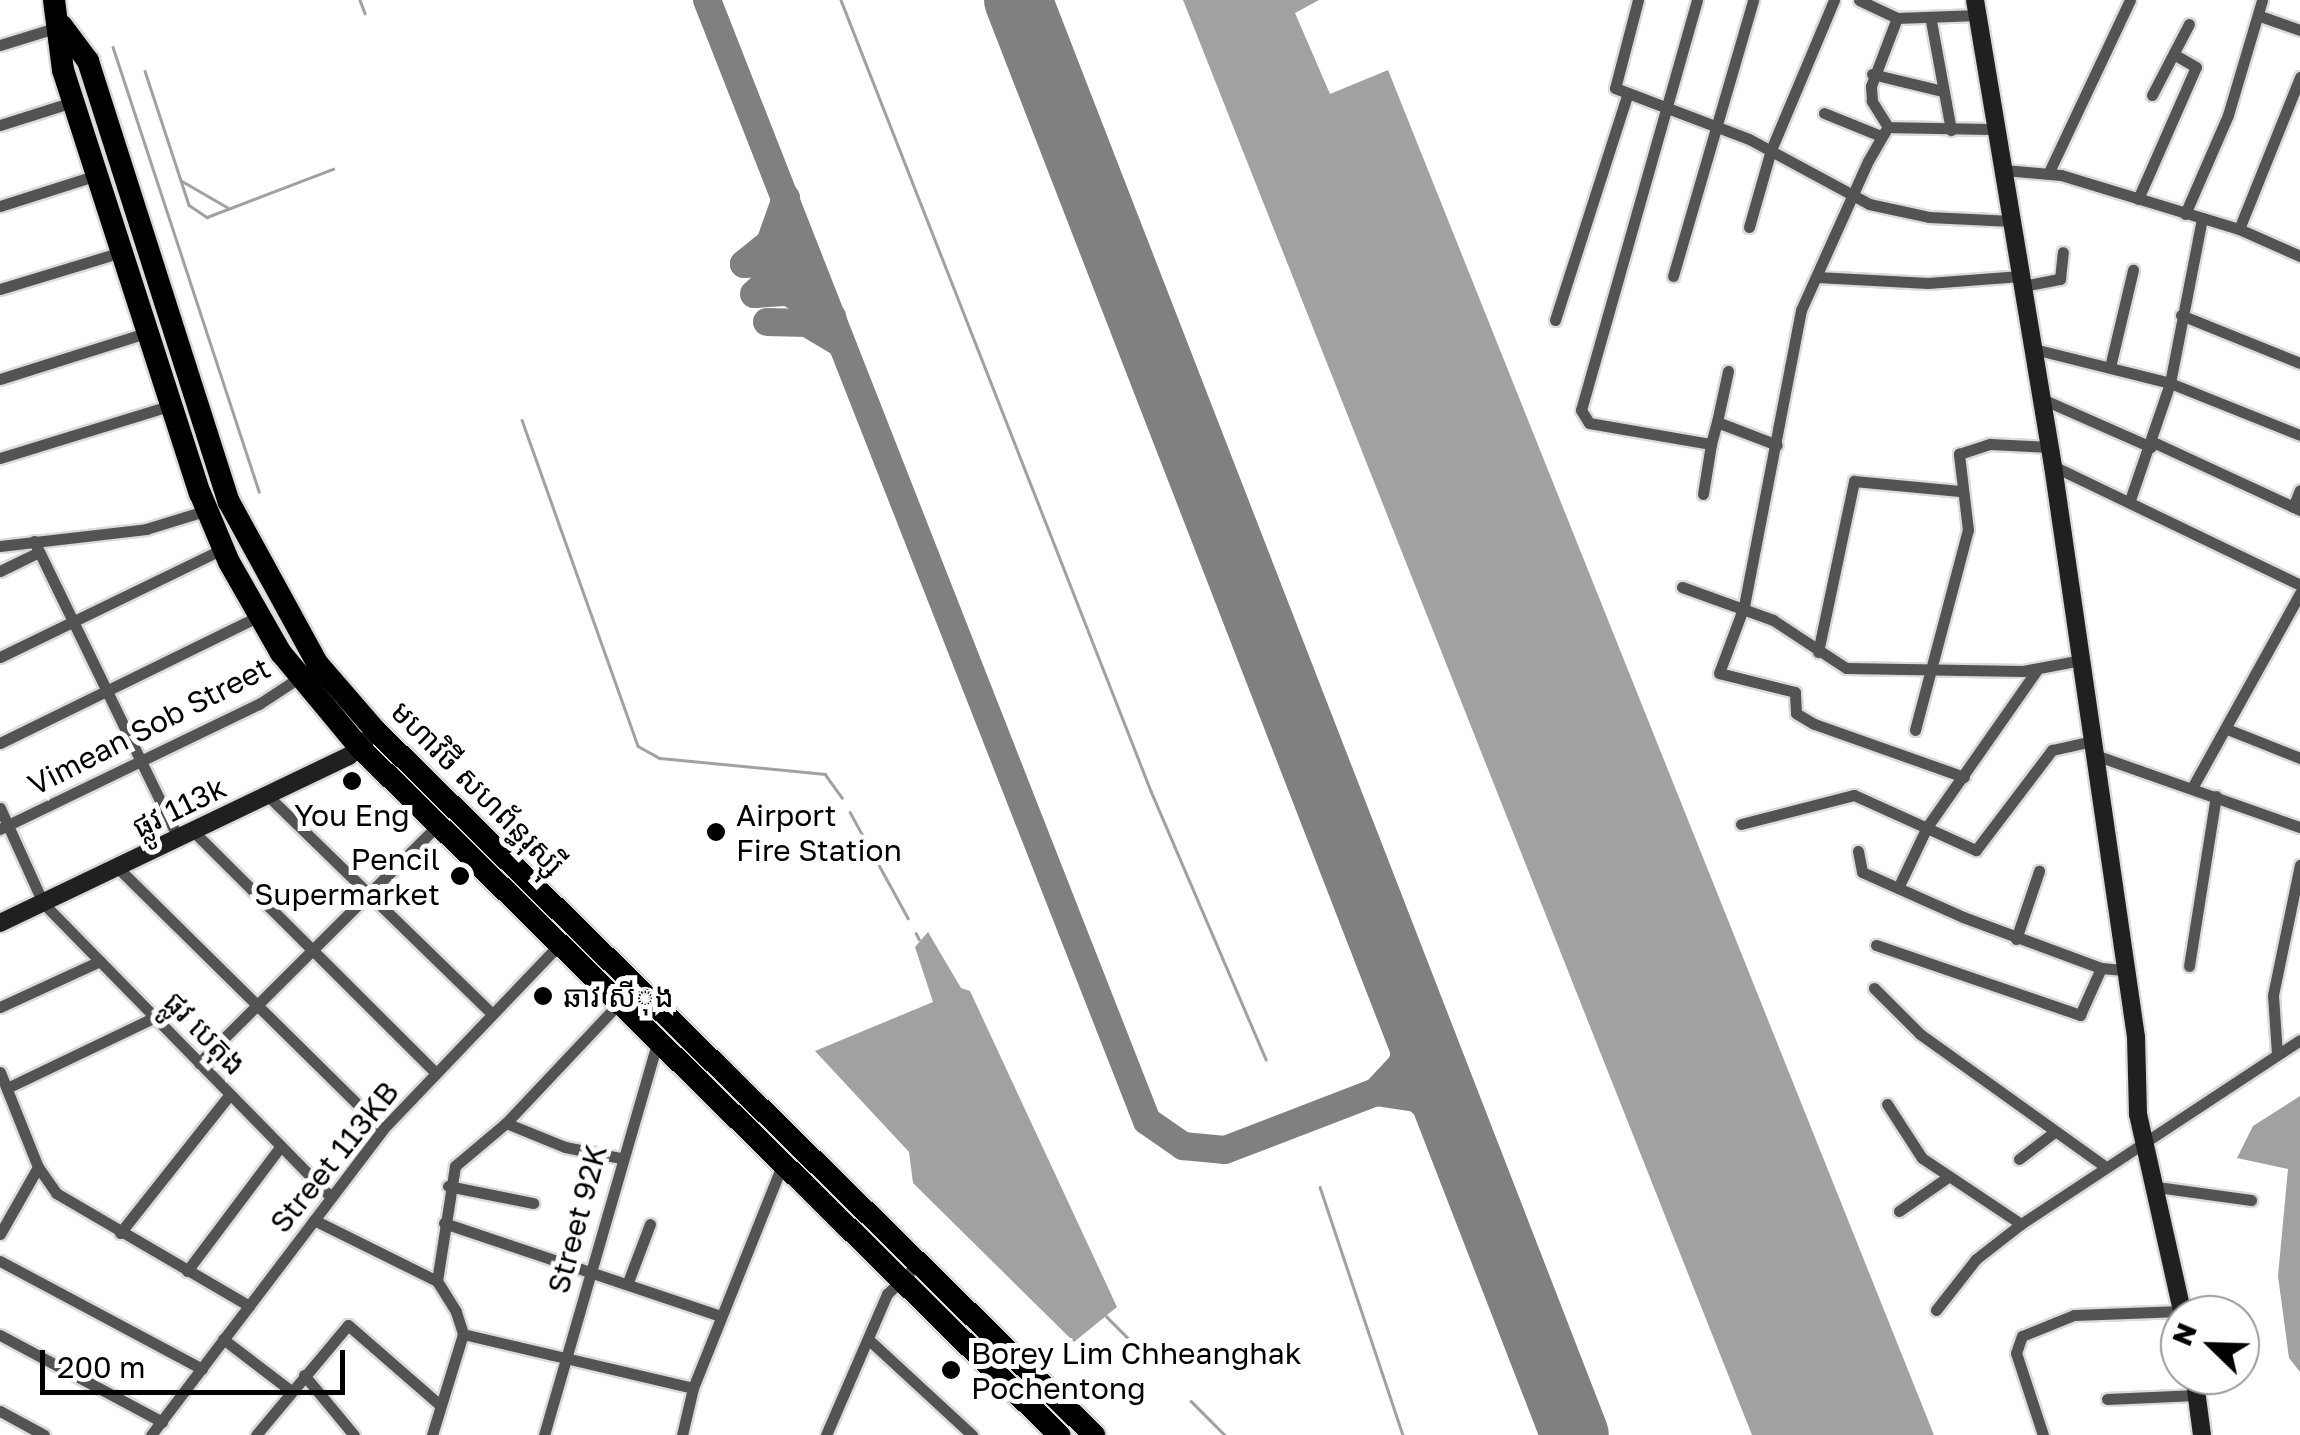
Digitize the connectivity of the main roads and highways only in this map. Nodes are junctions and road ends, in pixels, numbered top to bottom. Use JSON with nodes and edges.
{"nodes":[{"id":1,"x":54,"y":0,"type":"edge"},
{"id":2,"x":62,"y":26,"type":"junction"},
{"id":3,"x":446,"y":817,"type":"junction"},
{"id":4,"x":568,"y":936,"type":"junction"},
{"id":5,"x":666,"y":1032,"type":"junction"},
{"id":6,"x":910,"y":1271,"type":"junction"},
{"id":7,"x":1060,"y":1435,"type":"edge"},
{"id":8,"x":1094,"y":1435,"type":"edge"}],
"edges":[{"from":1,"to":2,"type":"highway","name":"មហាវិថី សហព័ន្ធរុស្ស៊ី"},
{"from":2,"to":3,"type":"highway","name":"មហាវិថី សហព័ន្ធរុស្ស៊ី"},
{"from":2,"to":3,"type":"highway","name":"មហាវិថី សហព័ន្ធរុស្ស៊ី"},
{"from":3,"to":4,"type":"highway","name":"មហាវិថី សហព័ន្ធរុស្ស៊ី"},
{"from":4,"to":5,"type":"highway","name":"មហាវិថី សហព័ន្ធរុស្ស៊ី"},
{"from":4,"to":5,"type":"highway","name":"មហាវិថី សហព័ន្ធរុស្ស៊ី"},
{"from":5,"to":6,"type":"highway","name":"មហាវិថី សហព័ន្ធរុស្ស៊ី"},
{"from":5,"to":6,"type":"highway","name":"មហាវិថី សហព័ន្ធរុស្ស៊ី"},
{"from":6,"to":7,"type":"highway","name":"មហាវិថី សហព័ន្ធរុស្ស៊ី"},
{"from":6,"to":8,"type":"highway","name":"មហាវិថី សហព័ន្ធរុស្ស៊ី"}]}
